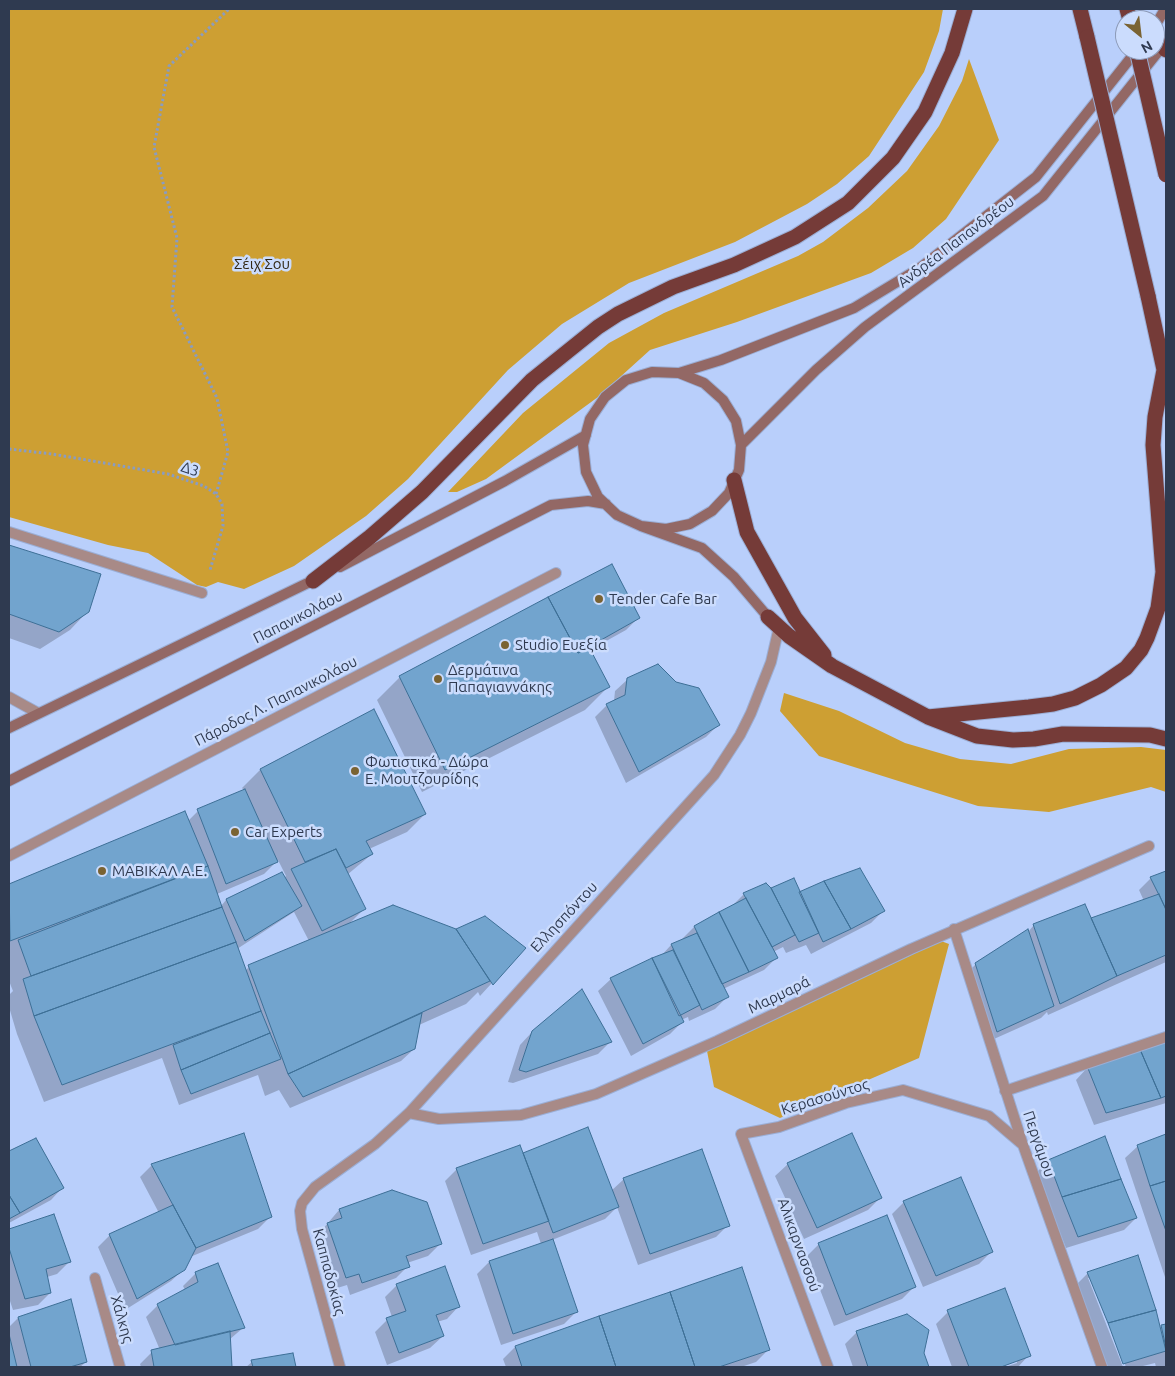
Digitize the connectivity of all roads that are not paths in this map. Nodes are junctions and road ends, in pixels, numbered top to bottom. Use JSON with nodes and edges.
{"nodes":[{"id":1,"x":965,"y":9,"type":"edge"},
{"id":2,"x":1080,"y":9,"type":"edge"},
{"id":3,"x":1129,"y":60,"type":"edge"},
{"id":4,"x":1139,"y":60,"type":"edge"},
{"id":5,"x":1150,"y":60,"type":"edge"},
{"id":6,"x":1166,"y":175,"type":"edge"},
{"id":7,"x":679,"y":373,"type":"junction"},
{"id":8,"x":1165,"y":375,"type":"edge"},
{"id":9,"x":586,"y":435,"type":"junction"},
{"id":10,"x":741,"y":445,"type":"junction"},
{"id":11,"x":734,"y":480,"type":"junction"},
{"id":12,"x":606,"y":504,"type":"junction"},
{"id":13,"x":641,"y":526,"type":"junction"},
{"id":14,"x":9,"y":532,"type":"edge"},
{"id":15,"x":556,"y":573,"type":"dead end"},
{"id":16,"x":313,"y":581,"type":"junction"},
{"id":17,"x":202,"y":593,"type":"road end"},
{"id":18,"x":774,"y":622,"type":"junction"},
{"id":19,"x":832,"y":666,"type":"junction"},
{"id":20,"x":9,"y":697,"type":"edge"},
{"id":21,"x":38,"y":713,"type":"junction"},
{"id":22,"x":928,"y":717,"type":"junction"},
{"id":23,"x":9,"y":728,"type":"edge"},
{"id":24,"x":1166,"y":738,"type":"edge"},
{"id":25,"x":9,"y":781,"type":"edge"},
{"id":26,"x":1149,"y":846,"type":"dead end"},
{"id":27,"x":9,"y":856,"type":"edge"},
{"id":28,"x":954,"y":929,"type":"junction"},
{"id":29,"x":1166,"y":1037,"type":"edge"},
{"id":30,"x":1006,"y":1090,"type":"junction"},
{"id":31,"x":409,"y":1113,"type":"junction"},
{"id":32,"x":741,"y":1134,"type":"joint"},
{"id":33,"x":1023,"y":1145,"type":"junction"},
{"id":34,"x":315,"y":1187,"type":"joint"},
{"id":35,"x":94,"y":1278,"type":"dead end"},
{"id":36,"x":120,"y":1367,"type":"edge"},
{"id":37,"x":340,"y":1367,"type":"edge"},
{"id":38,"x":828,"y":1367,"type":"edge"},
{"id":39,"x":1102,"y":1367,"type":"edge"}],
"edges":[{"from":1,"to":16,"type":"highway"},
{"from":2,"to":8,"type":"highway","bridge":true},
{"from":3,"to":7,"type":"main road","name":"Ανδρέα Παπανδρέου"},
{"from":4,"to":6,"type":"highway","bridge":true},
{"from":5,"to":10,"type":"main road","name":"Ανδρέα Παπανδρέου"},
{"from":7,"to":9,"type":"main road"},
{"from":7,"to":10,"type":"main road"},
{"from":8,"to":22,"type":"highway"},
{"from":9,"to":12,"type":"main road"},
{"from":9,"to":16,"type":"main road","name":"Παπανικολάου"},
{"from":10,"to":11,"type":"main road"},
{"from":11,"to":13,"type":"main road"},
{"from":11,"to":19,"type":"highway"},
{"from":12,"to":13,"type":"main road"},
{"from":12,"to":25,"type":"main road","name":"Παπανικολάου"},
{"from":13,"to":18,"type":"main road"},
{"from":14,"to":17,"type":"street"},
{"from":15,"to":27,"type":"street","name":"Πάροδος Λ. Παπανικολάου"},
{"from":16,"to":21,"type":"main road","name":"Παπανικολάου"},
{"from":18,"to":19,"type":"highway"},
{"from":18,"to":31,"type":"street","name":"Ελλησπόντου"},
{"from":19,"to":22,"type":"highway"},
{"from":20,"to":21,"type":"street"},
{"from":21,"to":23,"type":"main road","name":"Παπανικολάου"},
{"from":22,"to":24,"type":"highway"},
{"from":26,"to":28,"type":"street","name":"Μαρμαρά"},
{"from":28,"to":30,"type":"street","name":"Περγάμου"},
{"from":28,"to":31,"type":"street","name":"Μαρμαρά"},
{"from":29,"to":30,"type":"street"},
{"from":30,"to":33,"type":"street","name":"Περγάμου"},
{"from":31,"to":34,"type":"street","name":"Ελλησπόντου"},
{"from":32,"to":33,"type":"street","name":"Κερασούντος"},
{"from":32,"to":38,"type":"street","name":"Αλικαρνασσού"},
{"from":33,"to":39,"type":"street","name":"Περγάμου"},
{"from":34,"to":37,"type":"street","name":"Καππαδοκίας"},
{"from":35,"to":36,"type":"street","name":"Χάλκης"}]}
